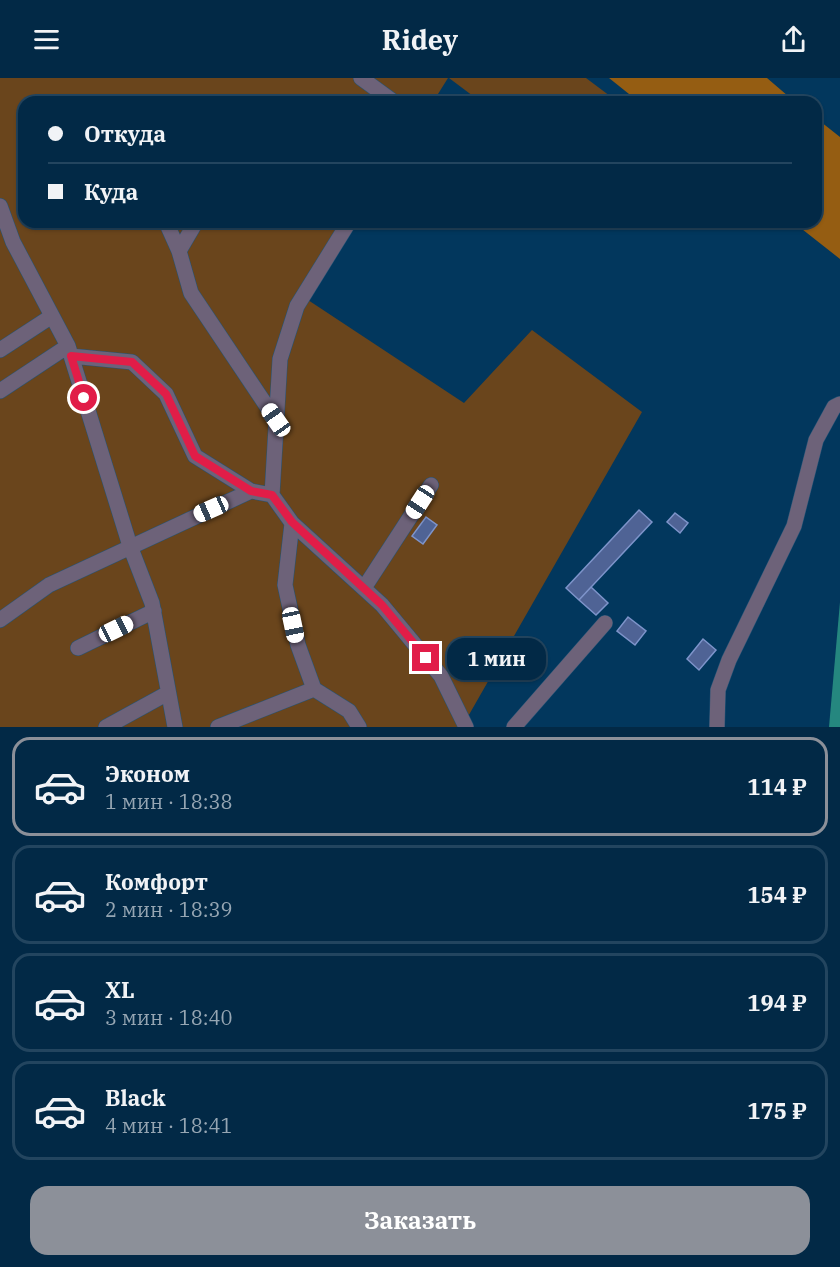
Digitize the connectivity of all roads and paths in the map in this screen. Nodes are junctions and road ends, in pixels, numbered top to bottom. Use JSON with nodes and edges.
{"nodes":[{"id":1,"x":361,"y":78,"type":"edge"},
{"id":2,"x":386,"y":96,"type":"edge"},
{"id":3,"x":0,"y":206,"type":"edge"},
{"id":4,"x":169,"y":228,"type":"edge"},
{"id":5,"x":192,"y":228,"type":"edge"},
{"id":6,"x":345,"y":228,"type":"edge"},
{"id":7,"x":179,"y":251,"type":"junction"},
{"id":8,"x":52,"y":316,"type":"junction"},
{"id":9,"x":0,"y":350,"type":"edge"},
{"id":10,"x":70,"y":351,"type":"junction"},
{"id":11,"x":0,"y":391,"type":"edge"},
{"id":12,"x":840,"y":404,"type":"edge"},
{"id":13,"x":276,"y":420,"type":"junction"},
{"id":14,"x":431,"y":485,"type":"dead end"},
{"id":15,"x":251,"y":491,"type":"junction"},
{"id":16,"x":272,"y":495,"type":"junction"},
{"id":17,"x":292,"y":522,"type":"junction"},
{"id":18,"x":130,"y":546,"type":"junction"},
{"id":19,"x":364,"y":588,"type":"junction"},
{"id":20,"x":153,"y":610,"type":"junction"},
{"id":21,"x":0,"y":620,"type":"edge"},
{"id":22,"x":605,"y":623,"type":"dead end"},
{"id":23,"x":78,"y":648,"type":"dead end"},
{"id":24,"x":314,"y":689,"type":"junction"},
{"id":25,"x":168,"y":693,"type":"junction"},
{"id":26,"x":106,"y":727,"type":"edge"},
{"id":27,"x":175,"y":727,"type":"edge"},
{"id":28,"x":218,"y":727,"type":"edge"},
{"id":29,"x":359,"y":727,"type":"edge"},
{"id":30,"x":466,"y":727,"type":"edge"},
{"id":31,"x":514,"y":727,"type":"edge"},
{"id":32,"x":717,"y":727,"type":"edge"}],
"edges":[{"from":1,"to":2,"type":"street"},
{"from":3,"to":8,"type":"street"},
{"from":4,"to":7,"type":"street"},
{"from":5,"to":7,"type":"street"},
{"from":6,"to":13,"type":"street"},
{"from":7,"to":13,"type":"street"},
{"from":8,"to":9,"type":"street"},
{"from":8,"to":10,"type":"street"},
{"from":10,"to":11,"type":"street"},
{"from":10,"to":15,"type":"street"},
{"from":10,"to":18,"type":"street"},
{"from":12,"to":32,"type":"street"},
{"from":13,"to":16,"type":"street"},
{"from":14,"to":19,"type":"street"},
{"from":15,"to":16,"type":"street"},
{"from":15,"to":18,"type":"street"},
{"from":16,"to":17,"type":"street"},
{"from":17,"to":19,"type":"street"},
{"from":17,"to":24,"type":"street"},
{"from":18,"to":20,"type":"street"},
{"from":18,"to":21,"type":"street"},
{"from":19,"to":30,"type":"street"},
{"from":20,"to":23,"type":"street"},
{"from":20,"to":25,"type":"street"},
{"from":22,"to":31,"type":"street"},
{"from":24,"to":28,"type":"street"},
{"from":24,"to":29,"type":"street"},
{"from":25,"to":26,"type":"street"},
{"from":25,"to":27,"type":"street"}]}
